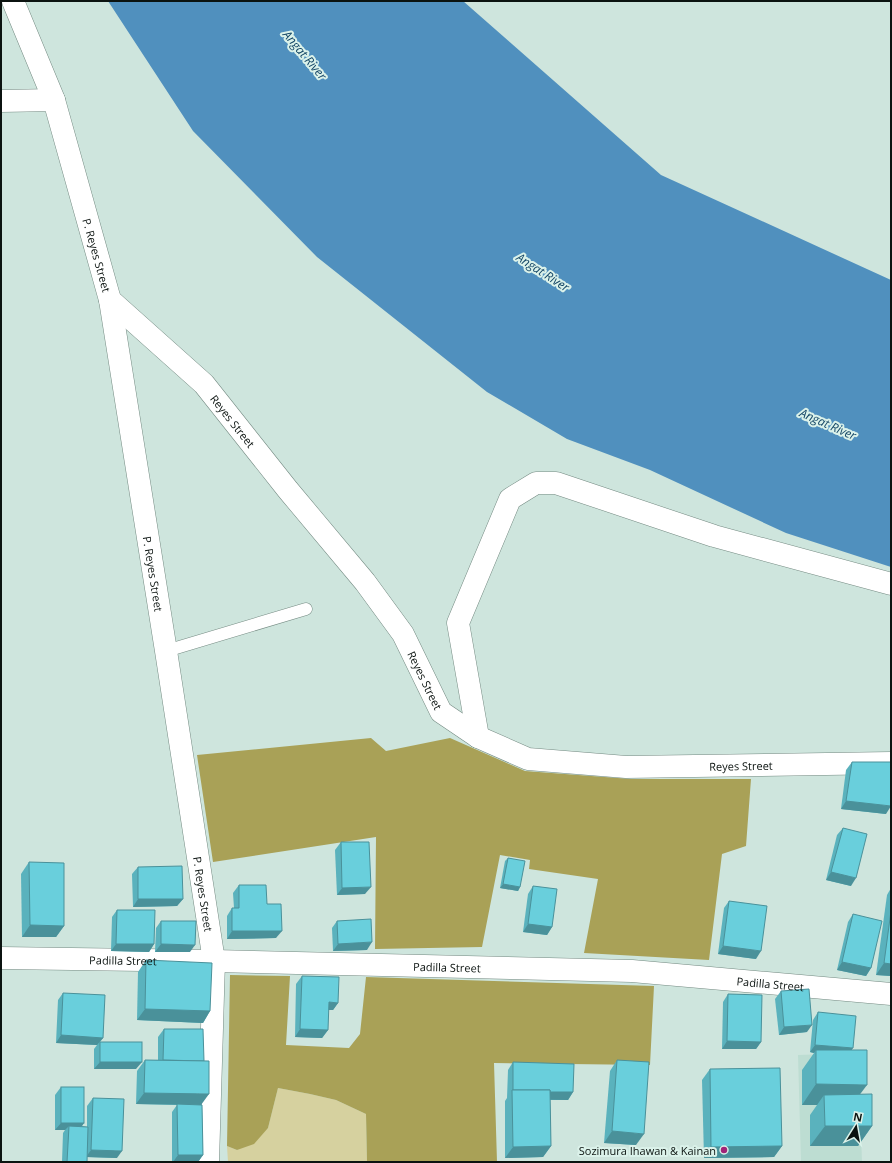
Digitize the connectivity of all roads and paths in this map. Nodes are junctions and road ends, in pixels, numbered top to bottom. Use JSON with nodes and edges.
{"nodes":[{"id":1,"x":13,"y":1,"type":"edge"},
{"id":2,"x":54,"y":100,"type":"junction"},
{"id":3,"x":1,"y":101,"type":"edge"},
{"id":4,"x":110,"y":300,"type":"junction"},
{"id":5,"x":891,"y":584,"type":"edge"},
{"id":6,"x":306,"y":609,"type":"dead end"},
{"id":7,"x":166,"y":652,"type":"junction"},
{"id":8,"x":478,"y":737,"type":"junction"},
{"id":9,"x":891,"y":763,"type":"edge"},
{"id":10,"x":1,"y":958,"type":"edge"},
{"id":11,"x":214,"y":961,"type":"junction"},
{"id":12,"x":891,"y":994,"type":"edge"},
{"id":13,"x":208,"y":1162,"type":"edge"}],
"edges":[{"from":1,"to":2,"type":"street","name":"P. Reyes Street"},
{"from":2,"to":3,"type":"street"},
{"from":2,"to":4,"type":"street","name":"P. Reyes Street"},
{"from":4,"to":7,"type":"street","name":"P. Reyes Street"},
{"from":4,"to":8,"type":"street","name":"Reyes Street"},
{"from":5,"to":8,"type":"street"},
{"from":6,"to":7,"type":"lane"},
{"from":7,"to":11,"type":"street","name":"P. Reyes Street"},
{"from":8,"to":9,"type":"street","name":"Reyes Street"},
{"from":10,"to":11,"type":"street","name":"Padilla Street"},
{"from":11,"to":12,"type":"street","name":"Padilla Street"},
{"from":11,"to":13,"type":"street","name":"P. Reyes Street"}]}
